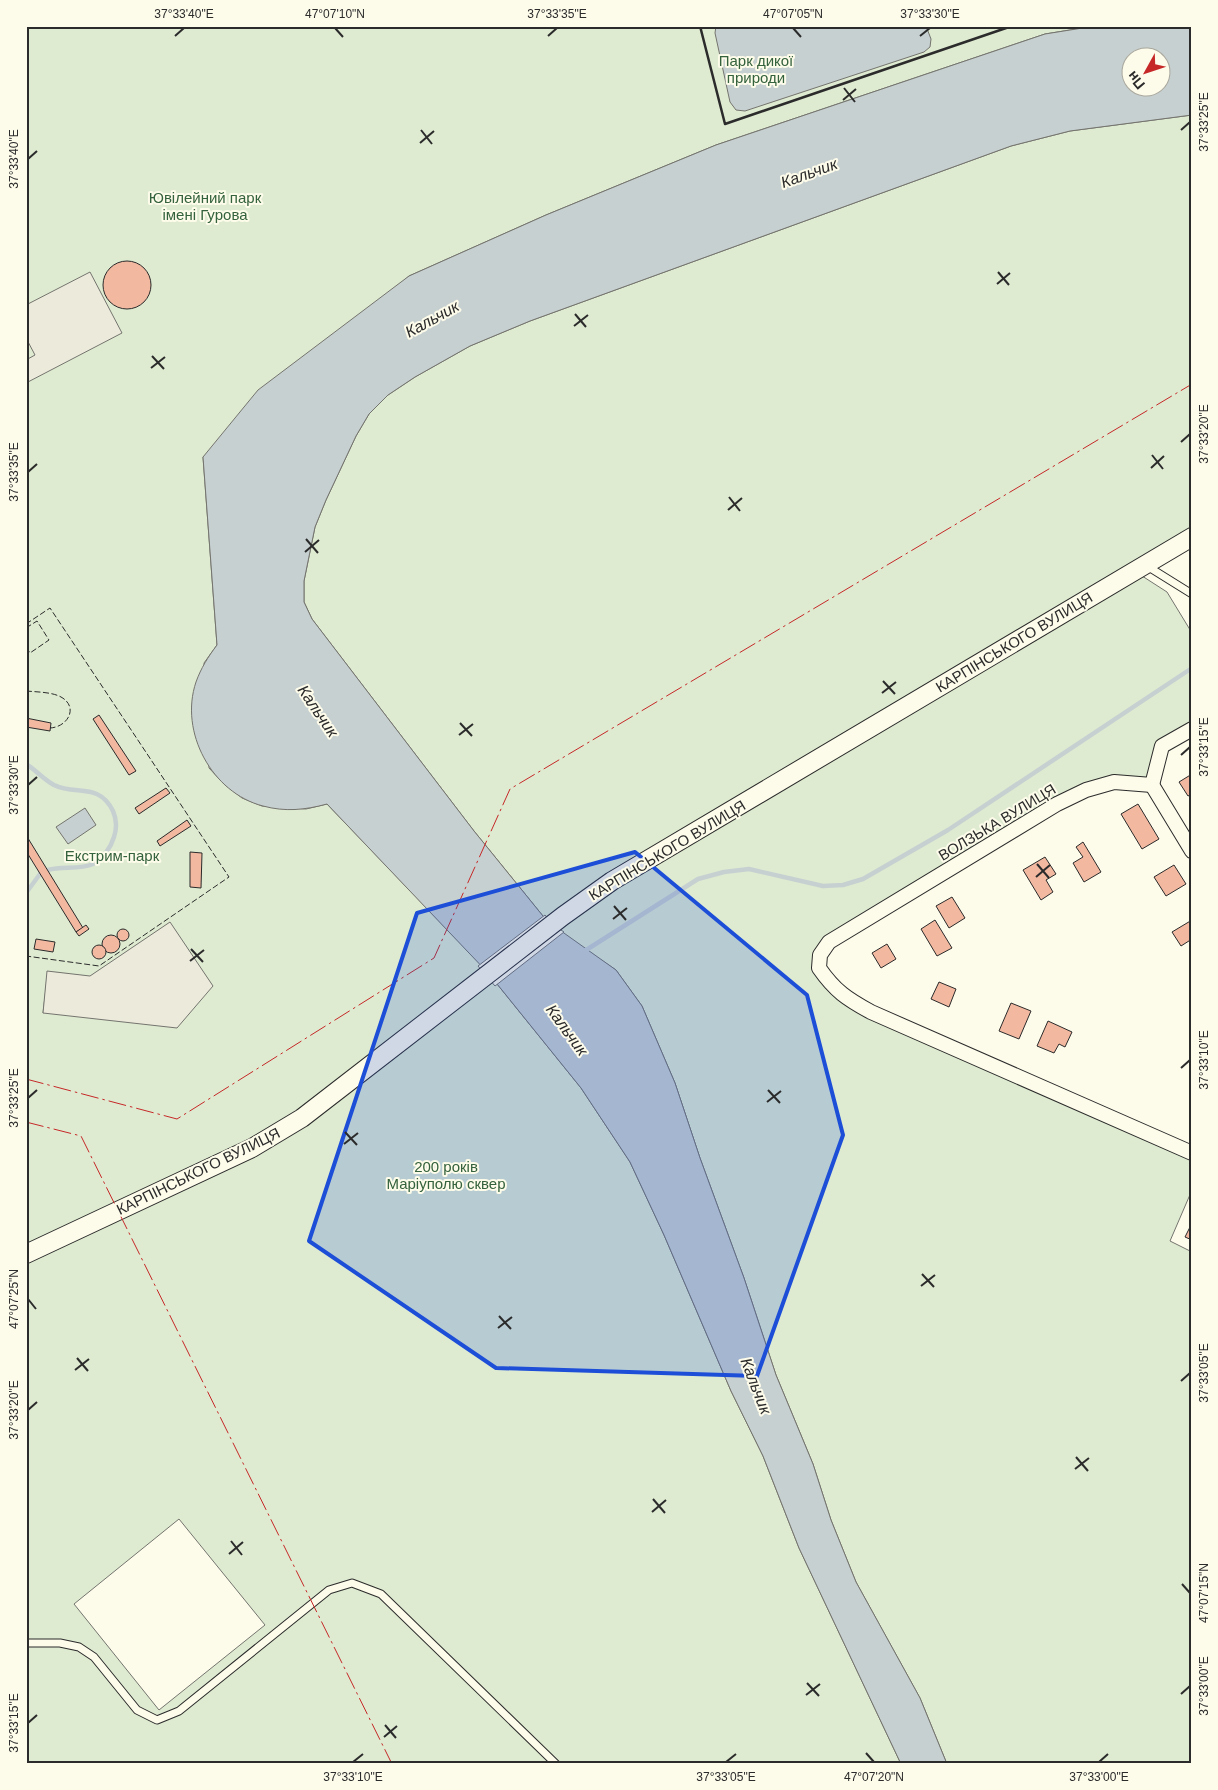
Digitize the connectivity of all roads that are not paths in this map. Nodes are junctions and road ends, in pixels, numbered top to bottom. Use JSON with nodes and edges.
{"nodes":[{"id":1,"x":1192,"y":536,"type":"edge"},
{"id":2,"x":1145,"y":564,"type":"junction"},
{"id":3,"x":1192,"y":594,"type":"edge"},
{"id":4,"x":1192,"y":729,"type":"edge"},
{"id":5,"x":1152,"y":785,"type":"junction"},
{"id":6,"x":1192,"y":851,"type":"edge"},
{"id":7,"x":1192,"y":1153,"type":"edge"},
{"id":8,"x":26,"y":1254,"type":"edge"},
{"id":9,"x":26,"y":1643,"type":"edge"},
{"id":10,"x":556,"y":1764,"type":"edge"}],
"edges":[{"from":1,"to":2,"type":"street","name":"КАРПІНСЬКОГО ВУЛИЦЯ"},
{"from":2,"to":3,"type":"lane"},
{"from":2,"to":8,"type":"street","name":"КАРПІНСЬКОГО ВУЛИЦЯ"},
{"from":4,"to":5,"type":"street"},
{"from":5,"to":6,"type":"street"},
{"from":5,"to":7,"type":"street","name":"ВОЛЗЬКА ВУЛИЦЯ"},
{"from":9,"to":10,"type":"lane"}]}
